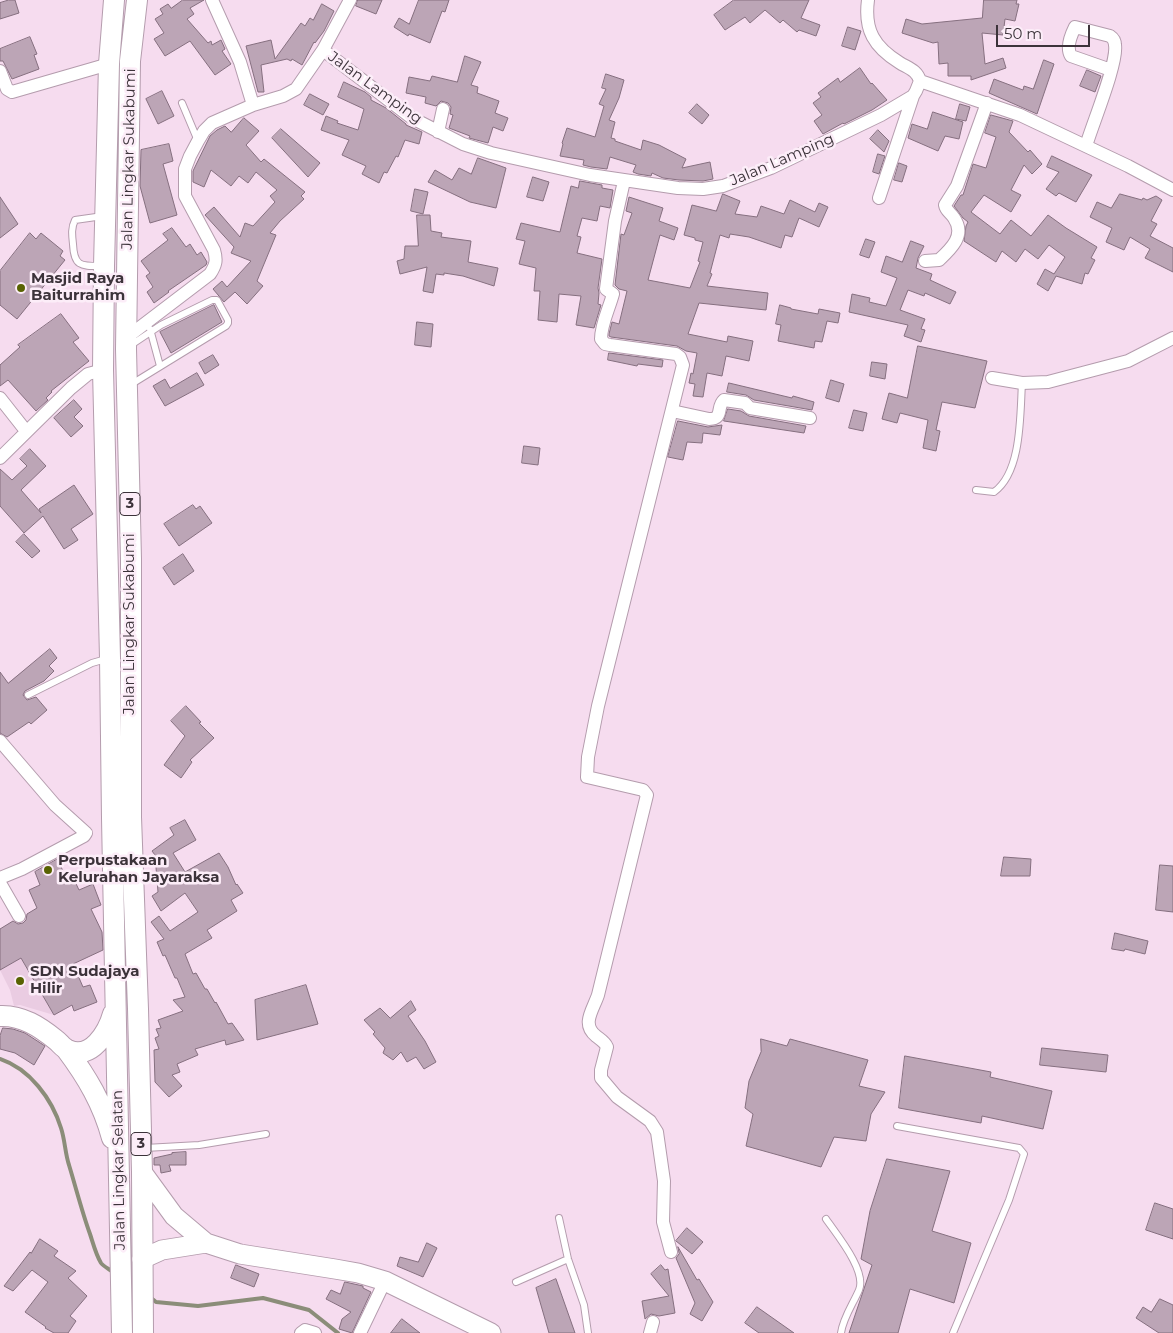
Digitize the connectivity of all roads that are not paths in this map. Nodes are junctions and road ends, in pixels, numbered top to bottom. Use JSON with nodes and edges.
{"nodes":[{"id":1,"x":114,"y":0,"type":"edge"},
{"id":2,"x":137,"y":0,"type":"edge"},
{"id":3,"x":212,"y":0,"type":"edge"},
{"id":4,"x":350,"y":0,"type":"edge"},
{"id":5,"x":868,"y":0,"type":"edge"},
{"id":6,"x":323,"y":50,"type":"junction"},
{"id":7,"x":109,"y":64,"type":"junction"},
{"id":8,"x":1111,"y":70,"type":"dead end"},
{"id":9,"x":0,"y":71,"type":"edge"},
{"id":10,"x":920,"y":81,"type":"junction"},
{"id":11,"x":913,"y":96,"type":"junction"},
{"id":12,"x":182,"y":102,"type":"dead end"},
{"id":13,"x":987,"y":103,"type":"junction"},
{"id":14,"x":253,"y":104,"type":"junction"},
{"id":15,"x":443,"y":109,"type":"dead end"},
{"id":16,"x":438,"y":132,"type":"junction"},
{"id":17,"x":198,"y":141,"type":"junction"},
{"id":18,"x":1086,"y":146,"type":"junction"},
{"id":19,"x":624,"y":181,"type":"junction"},
{"id":20,"x":1173,"y":190,"type":"edge"},
{"id":21,"x":879,"y":198,"type":"dead end"},
{"id":22,"x":105,"y":216,"type":"junction"},
{"id":23,"x":925,"y":261,"type":"dead end"},
{"id":24,"x":104,"y":266,"type":"junction"},
{"id":25,"x":149,"y":326,"type":"junction"},
{"id":26,"x":1173,"y":338,"type":"edge"},
{"id":27,"x":126,"y":343,"type":"junction"},
{"id":28,"x":160,"y":366,"type":"junction"},
{"id":29,"x":103,"y":370,"type":"junction"},
{"id":30,"x":992,"y":378,"type":"dead end"},
{"id":31,"x":1022,"y":383,"type":"junction"},
{"id":32,"x":127,"y":387,"type":"junction"},
{"id":33,"x":0,"y":398,"type":"edge"},
{"id":34,"x":672,"y":411,"type":"junction"},
{"id":35,"x":810,"y":418,"type":"dead end"},
{"id":36,"x":26,"y":431,"type":"junction"},
{"id":37,"x":0,"y":458,"type":"edge"},
{"id":38,"x":976,"y":490,"type":"dead end"},
{"id":39,"x":131,"y":559,"type":"junction"},
{"id":40,"x":107,"y":561,"type":"junction"},
{"id":41,"x":110,"y":658,"type":"junction"},
{"id":42,"x":28,"y":695,"type":"dead end"},
{"id":43,"x":0,"y":741,"type":"edge"},
{"id":44,"x":0,"y":878,"type":"edge"},
{"id":45,"x":0,"y":883,"type":"edge"},
{"id":46,"x":18,"y":916,"type":"dead end"},
{"id":47,"x":115,"y":1007,"type":"junction"},
{"id":48,"x":138,"y":1009,"type":"joint"},
{"id":49,"x":2,"y":1011,"type":"edge"},
{"id":50,"x":66,"y":1049,"type":"junction"},
{"id":51,"x":897,"y":1126,"type":"dead end"},
{"id":52,"x":266,"y":1134,"type":"dead end"},
{"id":53,"x":141,"y":1148,"type":"junction"},
{"id":54,"x":119,"y":1164,"type":"junction"},
{"id":55,"x":142,"y":1172,"type":"junction"},
{"id":56,"x":559,"y":1218,"type":"dead end"},
{"id":57,"x":826,"y":1218,"type":"dead end"},
{"id":58,"x":206,"y":1243,"type":"junction"},
{"id":59,"x":671,"y":1252,"type":"dead end"},
{"id":60,"x":568,"y":1258,"type":"junction"},
{"id":61,"x":142,"y":1269,"type":"junction"},
{"id":62,"x":385,"y":1281,"type":"junction"},
{"id":63,"x":516,"y":1282,"type":"dead end"},
{"id":64,"x":143,"y":1332,"type":"edge"},
{"id":65,"x":122,"y":1333,"type":"edge"},
{"id":66,"x":300,"y":1333,"type":"edge"},
{"id":67,"x":315,"y":1333,"type":"edge"},
{"id":68,"x":360,"y":1333,"type":"edge"},
{"id":69,"x":491,"y":1333,"type":"edge"},
{"id":70,"x":588,"y":1333,"type":"edge"},
{"id":71,"x":841,"y":1333,"type":"edge"},
{"id":72,"x":953,"y":1333,"type":"edge"}],
"edges":[{"from":1,"to":7,"type":"main road","name":"Jalan Lingkar Sukabumi","number":"3"},
{"from":2,"to":27,"type":"main road","name":"Jalan Lingkar Sukabumi","number":"3"},
{"from":3,"to":14,"type":"street"},
{"from":4,"to":6,"type":"street"},
{"from":5,"to":10,"type":"street"},
{"from":6,"to":14,"type":"street"},
{"from":6,"to":16,"type":"street","name":"Jalan Lamping"},
{"from":7,"to":9,"type":"street"},
{"from":7,"to":22,"type":"main road","name":"Jalan Lingkar Sukabumi","number":"3"},
{"from":8,"to":18,"type":"street"},
{"from":10,"to":11,"type":"street"},
{"from":10,"to":13,"type":"street"},
{"from":11,"to":19,"type":"street","name":"Jalan Lamping"},
{"from":11,"to":21,"type":"street"},
{"from":12,"to":17,"type":"lane"},
{"from":13,"to":18,"type":"street"},
{"from":13,"to":23,"type":"street"},
{"from":14,"to":17,"type":"street"},
{"from":15,"to":16,"type":"street"},
{"from":16,"to":19,"type":"street","name":"Jalan Lamping"},
{"from":17,"to":25,"type":"street"},
{"from":18,"to":20,"type":"street"},
{"from":19,"to":34,"type":"street"},
{"from":22,"to":24,"type":"main road","name":"Jalan Lingkar Sukabumi","number":"3"},
{"from":22,"to":24,"type":"lane"},
{"from":24,"to":29,"type":"main road","name":"Jalan Lingkar Sukabumi","number":"3"},
{"from":25,"to":27,"type":"street"},
{"from":25,"to":28,"type":"lane"},
{"from":25,"to":28,"type":"lane"},
{"from":26,"to":31,"type":"street"},
{"from":27,"to":32,"type":"main road","name":"Jalan Lingkar Sukabumi","number":"3"},
{"from":28,"to":32,"type":"lane"},
{"from":29,"to":36,"type":"street"},
{"from":29,"to":40,"type":"main road","name":"Jalan Lingkar Sukabumi","number":"3"},
{"from":30,"to":31,"type":"street"},
{"from":31,"to":38,"type":"lane"},
{"from":32,"to":39,"type":"main road","name":"Jalan Lingkar Sukabumi","number":"3"},
{"from":33,"to":36,"type":"street"},
{"from":34,"to":35,"type":"street"},
{"from":34,"to":59,"type":"street"},
{"from":36,"to":37,"type":"street"},
{"from":39,"to":40,"type":"main road"},
{"from":39,"to":48,"type":"main road","name":"Jalan Lingkar Sukabumi","number":"3"},
{"from":40,"to":41,"type":"main road","name":"Jalan Lingkar Sukabumi","number":"3"},
{"from":41,"to":42,"type":"lane"},
{"from":41,"to":47,"type":"main road","name":"Jalan Lingkar Sukabumi","number":"3"},
{"from":43,"to":44,"type":"street"},
{"from":45,"to":46,"type":"street"},
{"from":47,"to":50,"type":"main road"},
{"from":47,"to":54,"type":"main road","name":"Jalan Lingkar Selatan","number":"3"},
{"from":48,"to":53,"type":"main road","name":"Jalan Lingkar Selatan","number":"3"},
{"from":49,"to":50,"type":"main road"},
{"from":50,"to":54,"type":"main road"},
{"from":51,"to":72,"type":"lane"},
{"from":52,"to":53,"type":"lane"},
{"from":53,"to":55,"type":"main road","name":"Jalan Lingkar Selatan","number":"3"},
{"from":54,"to":65,"type":"main road","name":"Jalan Lingkar Selatan","number":"3"},
{"from":55,"to":58,"type":"main road"},
{"from":55,"to":61,"type":"main road","name":"Jalan Lingkar Selatan","number":"3"},
{"from":56,"to":60,"type":"lane"},
{"from":57,"to":71,"type":"lane"},
{"from":58,"to":61,"type":"main road"},
{"from":58,"to":62,"type":"main road"},
{"from":60,"to":63,"type":"lane"},
{"from":60,"to":70,"type":"lane"},
{"from":61,"to":64,"type":"main road","name":"Jalan Lingkar Selatan","number":"3"},
{"from":62,"to":68,"type":"street"},
{"from":62,"to":69,"type":"main road"},
{"from":66,"to":67,"type":"street"}]}
